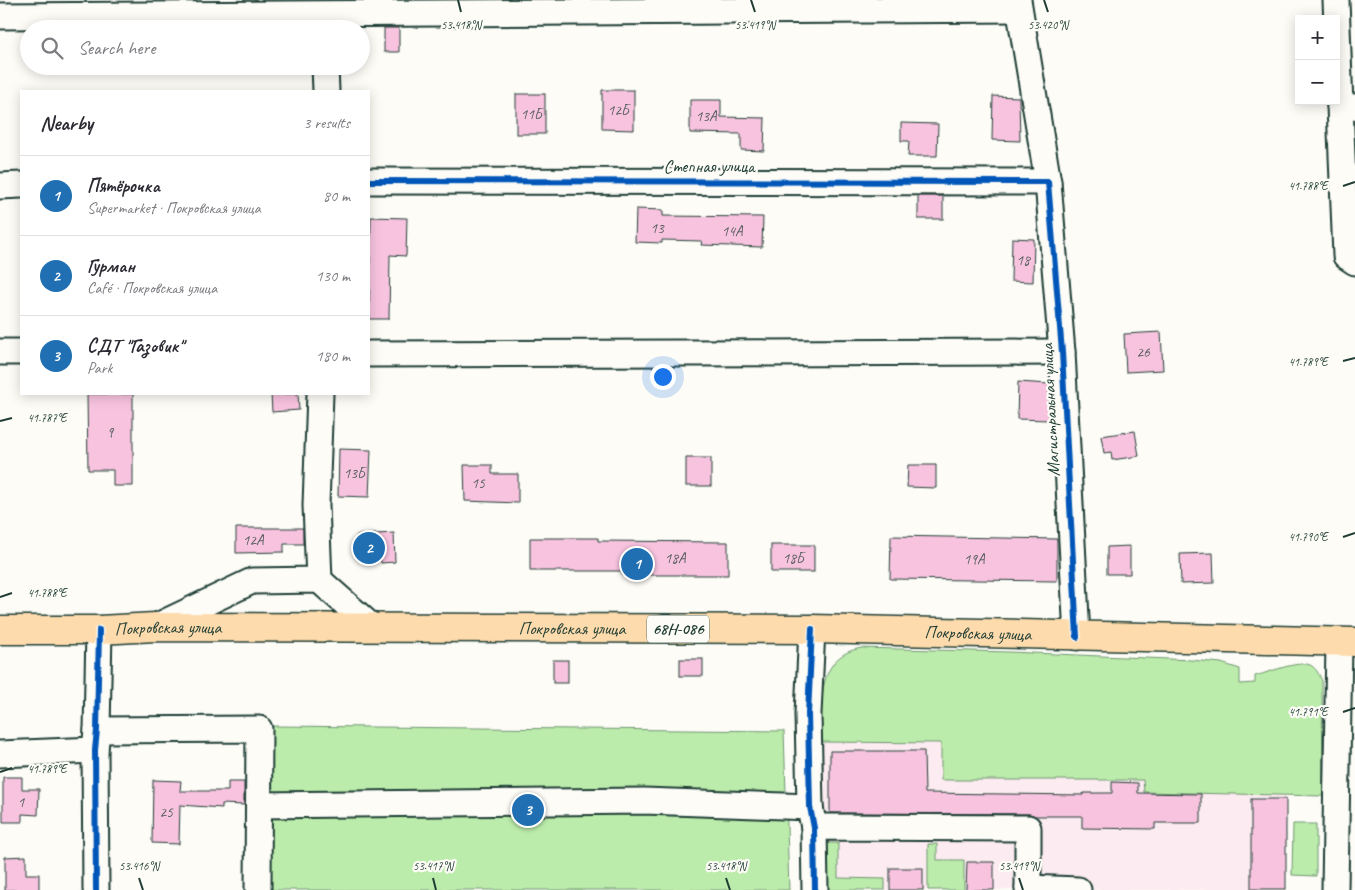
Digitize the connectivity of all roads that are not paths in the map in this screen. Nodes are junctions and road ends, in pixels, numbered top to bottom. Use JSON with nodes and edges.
{"nodes":[{"id":1,"x":1336,"y":0,"type":"edge"},
{"id":2,"x":1019,"y":4,"type":"edge"},
{"id":3,"x":323,"y":14,"type":"edge"},
{"id":4,"x":0,"y":16,"type":"edge"},
{"id":5,"x":325,"y":75,"type":"edge"},
{"id":6,"x":326,"y":90,"type":"edge"},
{"id":7,"x":1348,"y":106,"type":"edge"},
{"id":8,"x":370,"y":181,"type":"edge"},
{"id":9,"x":1048,"y":182,"type":"junction"},
{"id":10,"x":20,"y":185,"type":"edge"},
{"id":11,"x":0,"y":186,"type":"edge"},
{"id":12,"x":1355,"y":262,"type":"edge"},
{"id":13,"x":0,"y":352,"type":"edge"},
{"id":14,"x":20,"y":352,"type":"edge"},
{"id":15,"x":1062,"y":352,"type":"junction"},
{"id":16,"x":370,"y":354,"type":"edge"},
{"id":17,"x":320,"y":395,"type":"edge"},
{"id":18,"x":319,"y":580,"type":"junction"},
{"id":19,"x":155,"y":627,"type":"junction"},
{"id":20,"x":373,"y":628,"type":"junction"},
{"id":21,"x":812,"y":629,"type":"junction"},
{"id":22,"x":0,"y":630,"type":"edge"},
{"id":23,"x":99,"y":630,"type":"junction"},
{"id":24,"x":1077,"y":637,"type":"junction"},
{"id":25,"x":1347,"y":642,"type":"edge"},
{"id":26,"x":96,"y":740,"type":"junction"},
{"id":27,"x":0,"y":754,"type":"edge"},
{"id":28,"x":259,"y":806,"type":"junction"},
{"id":29,"x":812,"y":818,"type":"junction"},
{"id":30,"x":1028,"y":889,"type":"edge"},
{"id":31,"x":96,"y":890,"type":"edge"},
{"id":32,"x":258,"y":890,"type":"edge"},
{"id":33,"x":815,"y":890,"type":"edge"},
{"id":34,"x":1078,"y":890,"type":"edge"},
{"id":35,"x":1335,"y":890,"type":"edge"}],
"edges":[{"from":1,"to":7,"type":"street"},
{"from":2,"to":3,"type":"street"},
{"from":2,"to":9,"type":"street","name":"Магистральная улица"},
{"from":3,"to":4,"type":"street"},
{"from":5,"to":6,"type":"street"},
{"from":7,"to":12,"type":"street"},
{"from":8,"to":9,"type":"street","name":"Степная улица"},
{"from":9,"to":15,"type":"street","name":"Магистральная улица"},
{"from":10,"to":11,"type":"street"},
{"from":13,"to":14,"type":"street"},
{"from":15,"to":16,"type":"street"},
{"from":15,"to":24,"type":"street","name":"Магистральная улица"},
{"from":17,"to":18,"type":"street"},
{"from":18,"to":19,"type":"street"},
{"from":18,"to":20,"type":"street"},
{"from":19,"to":20,"type":"main road","name":"Покровская улица","number":"68Н-086"},
{"from":19,"to":23,"type":"main road","name":"Покровская улица","number":"68Н-086"},
{"from":20,"to":21,"type":"main road","name":"Покровская улица","number":"68Н-086"},
{"from":21,"to":24,"type":"main road","name":"Покровская улица","number":"68Н-086"},
{"from":21,"to":29,"type":"street"},
{"from":22,"to":23,"type":"main road","name":"Покровская улица","number":"68Н-086"},
{"from":23,"to":26,"type":"street"},
{"from":24,"to":25,"type":"main road","name":"Покровская улица","number":"68Н-086"},
{"from":25,"to":35,"type":"street"},
{"from":26,"to":27,"type":"street"},
{"from":26,"to":28,"type":"street"},
{"from":26,"to":31,"type":"street"},
{"from":28,"to":29,"type":"street"},
{"from":28,"to":32,"type":"street"},
{"from":29,"to":30,"type":"street"},
{"from":29,"to":33,"type":"street"},
{"from":30,"to":34,"type":"street"}]}
